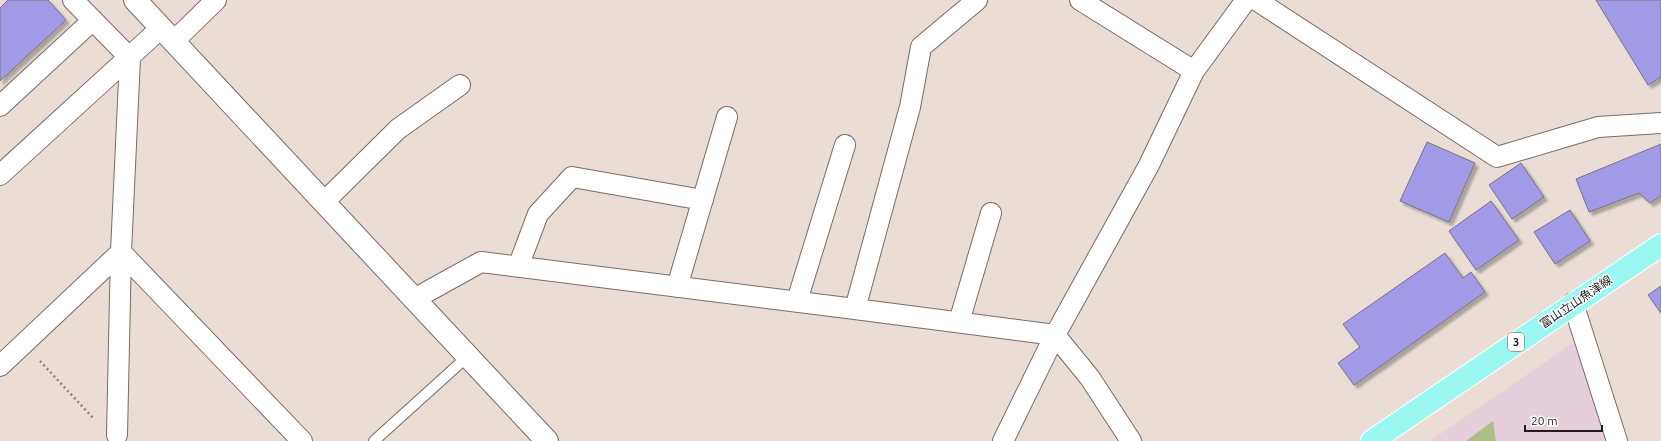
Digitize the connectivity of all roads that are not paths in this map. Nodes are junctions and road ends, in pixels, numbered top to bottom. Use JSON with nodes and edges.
{"nodes":[{"id":1,"x":73,"y":0,"type":"edge"},
{"id":2,"x":135,"y":0,"type":"edge"},
{"id":3,"x":216,"y":0,"type":"edge"},
{"id":4,"x":977,"y":0,"type":"edge"},
{"id":5,"x":1080,"y":0,"type":"edge"},
{"id":6,"x":1246,"y":0,"type":"edge"},
{"id":7,"x":1256,"y":0,"type":"edge"},
{"id":8,"x":93,"y":20,"type":"junction"},
{"id":9,"x":167,"y":35,"type":"junction"},
{"id":10,"x":130,"y":58,"type":"junction"},
{"id":11,"x":1194,"y":71,"type":"junction"},
{"id":12,"x":460,"y":85,"type":"dead end"},
{"id":13,"x":0,"y":106,"type":"edge"},
{"id":14,"x":727,"y":117,"type":"dead end"},
{"id":15,"x":1661,"y":123,"type":"edge"},
{"id":16,"x":845,"y":145,"type":"dead end"},
{"id":17,"x":0,"y":174,"type":"edge"},
{"id":18,"x":703,"y":200,"type":"junction"},
{"id":19,"x":324,"y":202,"type":"junction"},
{"id":20,"x":991,"y":214,"type":"dead end"},
{"id":21,"x":1661,"y":244,"type":"edge"},
{"id":22,"x":121,"y":252,"type":"junction"},
{"id":23,"x":518,"y":267,"type":"junction"},
{"id":24,"x":677,"y":287,"type":"junction"},
{"id":25,"x":414,"y":299,"type":"junction"},
{"id":26,"x":797,"y":301,"type":"junction"},
{"id":27,"x":1573,"y":303,"type":"junction"},
{"id":28,"x":855,"y":308,"type":"junction"},
{"id":29,"x":959,"y":322,"type":"junction"},
{"id":30,"x":1054,"y":335,"type":"junction"},
{"id":31,"x":468,"y":356,"type":"junction"},
{"id":32,"x":0,"y":366,"type":"edge"},
{"id":33,"x":117,"y":439,"type":"edge"},
{"id":34,"x":302,"y":441,"type":"edge"},
{"id":35,"x":374,"y":441,"type":"edge"},
{"id":36,"x":547,"y":441,"type":"edge"},
{"id":37,"x":1003,"y":441,"type":"edge"},
{"id":38,"x":1131,"y":441,"type":"edge"},
{"id":39,"x":1372,"y":441,"type":"edge"},
{"id":40,"x":1617,"y":441,"type":"edge"}],
"edges":[{"from":1,"to":8,"type":"street"},
{"from":2,"to":9,"type":"street"},
{"from":3,"to":9,"type":"street"},
{"from":4,"to":28,"type":"street"},
{"from":5,"to":11,"type":"street"},
{"from":6,"to":11,"type":"street"},
{"from":7,"to":15,"type":"street"},
{"from":8,"to":10,"type":"street"},
{"from":8,"to":13,"type":"street"},
{"from":9,"to":10,"type":"street"},
{"from":9,"to":19,"type":"street"},
{"from":10,"to":17,"type":"street"},
{"from":10,"to":22,"type":"street"},
{"from":11,"to":30,"type":"street"},
{"from":12,"to":19,"type":"street"},
{"from":14,"to":18,"type":"street"},
{"from":16,"to":26,"type":"street"},
{"from":18,"to":23,"type":"street"},
{"from":18,"to":24,"type":"street"},
{"from":19,"to":25,"type":"street"},
{"from":20,"to":29,"type":"street"},
{"from":21,"to":27,"type":"main road","name":"富山立山魚津線","number":"3"},
{"from":22,"to":32,"type":"street"},
{"from":22,"to":33,"type":"street"},
{"from":22,"to":34,"type":"street"},
{"from":23,"to":24,"type":"street"},
{"from":23,"to":25,"type":"street"},
{"from":24,"to":26,"type":"street"},
{"from":25,"to":31,"type":"street"},
{"from":26,"to":28,"type":"street"},
{"from":27,"to":39,"type":"main road","name":"富山立山魚津線","number":"3"},
{"from":27,"to":40,"type":"street"},
{"from":28,"to":29,"type":"street"},
{"from":29,"to":30,"type":"street"},
{"from":30,"to":37,"type":"street"},
{"from":30,"to":38,"type":"street"},
{"from":31,"to":35,"type":"lane"},
{"from":31,"to":36,"type":"street"}]}
